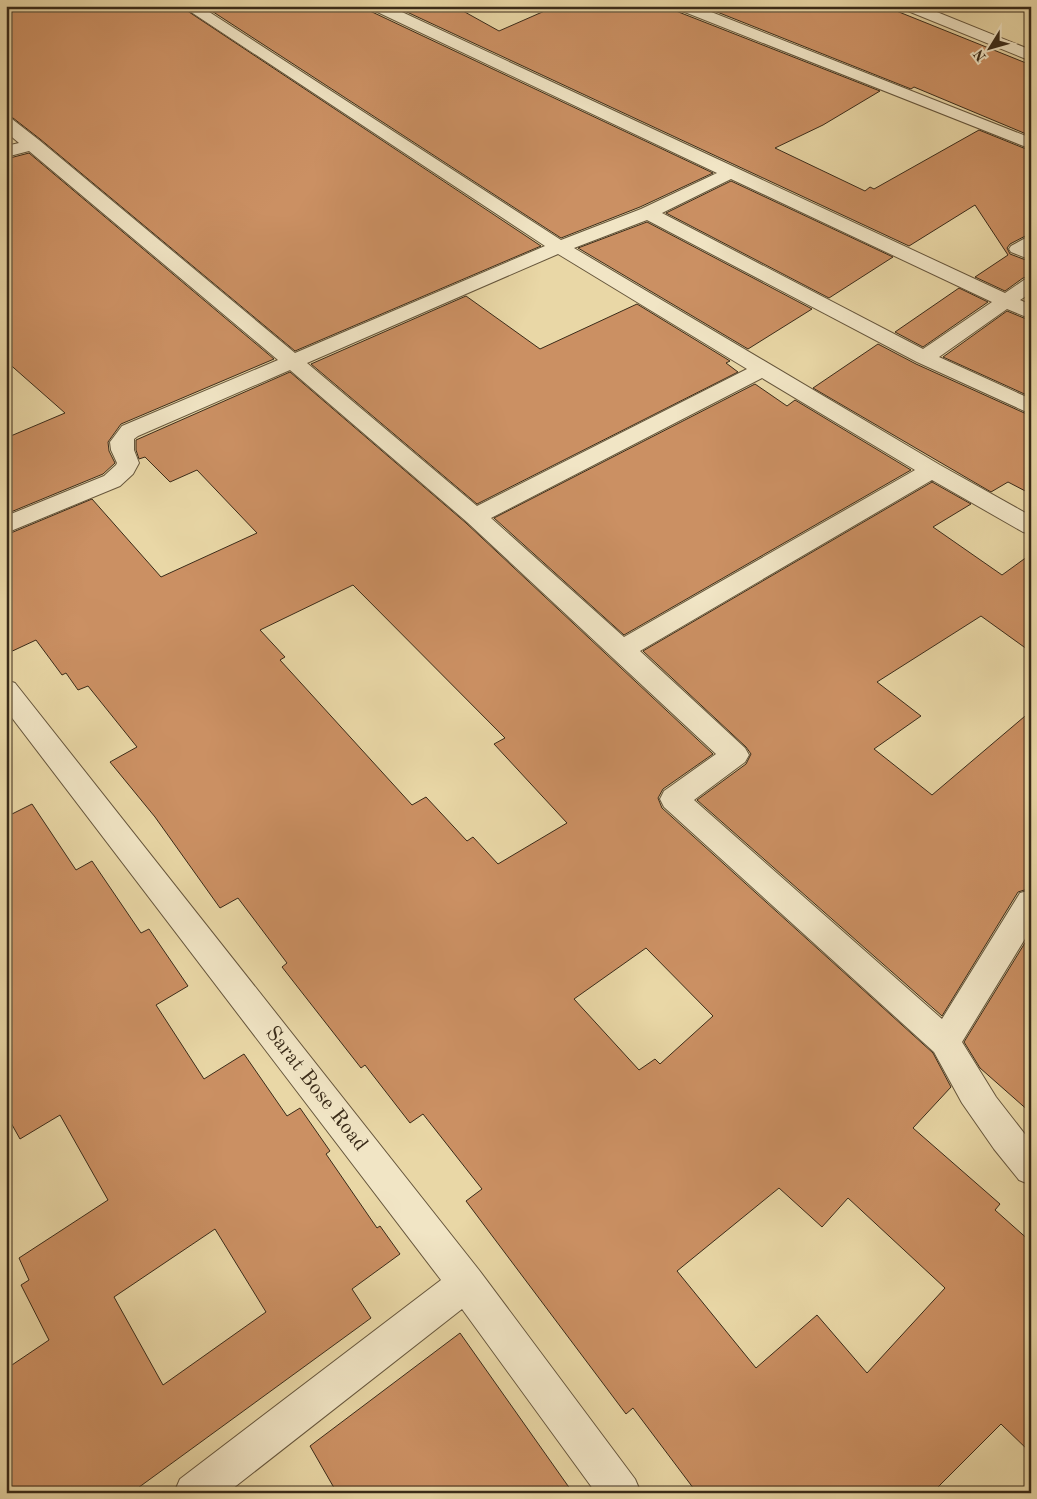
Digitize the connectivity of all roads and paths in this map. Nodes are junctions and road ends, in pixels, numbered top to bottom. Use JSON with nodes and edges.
{"nodes":[{"id":1,"x":189,"y":6,"type":"edge"},
{"id":2,"x":376,"y":6,"type":"edge"},
{"id":3,"x":682,"y":6,"type":"edge"},
{"id":4,"x":908,"y":6,"type":"edge"},
{"id":5,"x":1031,"y":56,"type":"edge"},
{"id":6,"x":6,"y":123,"type":"edge"},
{"id":7,"x":33,"y":144,"type":"junction"},
{"id":8,"x":1031,"y":144,"type":"edge"},
{"id":9,"x":6,"y":152,"type":"edge"},
{"id":10,"x":730,"y":173,"type":"junction"},
{"id":11,"x":648,"y":213,"type":"junction"},
{"id":12,"x":1031,"y":239,"type":"edge"},
{"id":13,"x":559,"y":247,"type":"junction"},
{"id":14,"x":1031,"y":256,"type":"edge"},
{"id":15,"x":1031,"y":284,"type":"edge"},
{"id":16,"x":1006,"y":301,"type":"junction"},
{"id":17,"x":1031,"y":313,"type":"edge"},
{"id":18,"x":924,"y":358,"type":"junction"},
{"id":19,"x":293,"y":362,"type":"junction"},
{"id":20,"x":762,"y":369,"type":"junction"},
{"id":21,"x":1031,"y":407,"type":"edge"},
{"id":22,"x":932,"y":470,"type":"junction"},
{"id":23,"x":475,"y":517,"type":"junction"},
{"id":24,"x":6,"y":525,"type":"edge"},
{"id":25,"x":1031,"y":526,"type":"edge"},
{"id":26,"x":622,"y":650,"type":"junction"},
{"id":27,"x":6,"y":690,"type":"edge"},
{"id":28,"x":1031,"y":902,"type":"edge"},
{"id":29,"x":945,"y":1042,"type":"junction"},
{"id":30,"x":1031,"y":1168,"type":"edge"},
{"id":31,"x":466,"y":1283,"type":"junction"},
{"id":32,"x":194,"y":1493,"type":"edge"},
{"id":33,"x":621,"y":1493,"type":"edge"}],
"edges":[{"from":1,"to":13,"type":"street"},
{"from":2,"to":10,"type":"street"},
{"from":3,"to":8,"type":"street"},
{"from":4,"to":5,"type":"street"},
{"from":6,"to":7,"type":"street"},
{"from":7,"to":9,"type":"street"},
{"from":7,"to":19,"type":"street"},
{"from":10,"to":11,"type":"street"},
{"from":10,"to":16,"type":"street"},
{"from":11,"to":13,"type":"street"},
{"from":11,"to":18,"type":"street"},
{"from":12,"to":14,"type":"lane"},
{"from":13,"to":19,"type":"street"},
{"from":13,"to":20,"type":"street"},
{"from":15,"to":16,"type":"street"},
{"from":16,"to":17,"type":"street"},
{"from":16,"to":18,"type":"street"},
{"from":18,"to":21,"type":"street"},
{"from":19,"to":23,"type":"street"},
{"from":19,"to":24,"type":"street"},
{"from":20,"to":22,"type":"street"},
{"from":20,"to":23,"type":"street"},
{"from":22,"to":25,"type":"street"},
{"from":22,"to":26,"type":"street"},
{"from":23,"to":26,"type":"street"},
{"from":26,"to":29,"type":"street"},
{"from":27,"to":31,"type":"street","name":"Sarat Bose Road"},
{"from":28,"to":29,"type":"street"},
{"from":29,"to":30,"type":"street"},
{"from":31,"to":32,"type":"street"},
{"from":31,"to":33,"type":"street","name":"Sarat Bose Road"}]}
